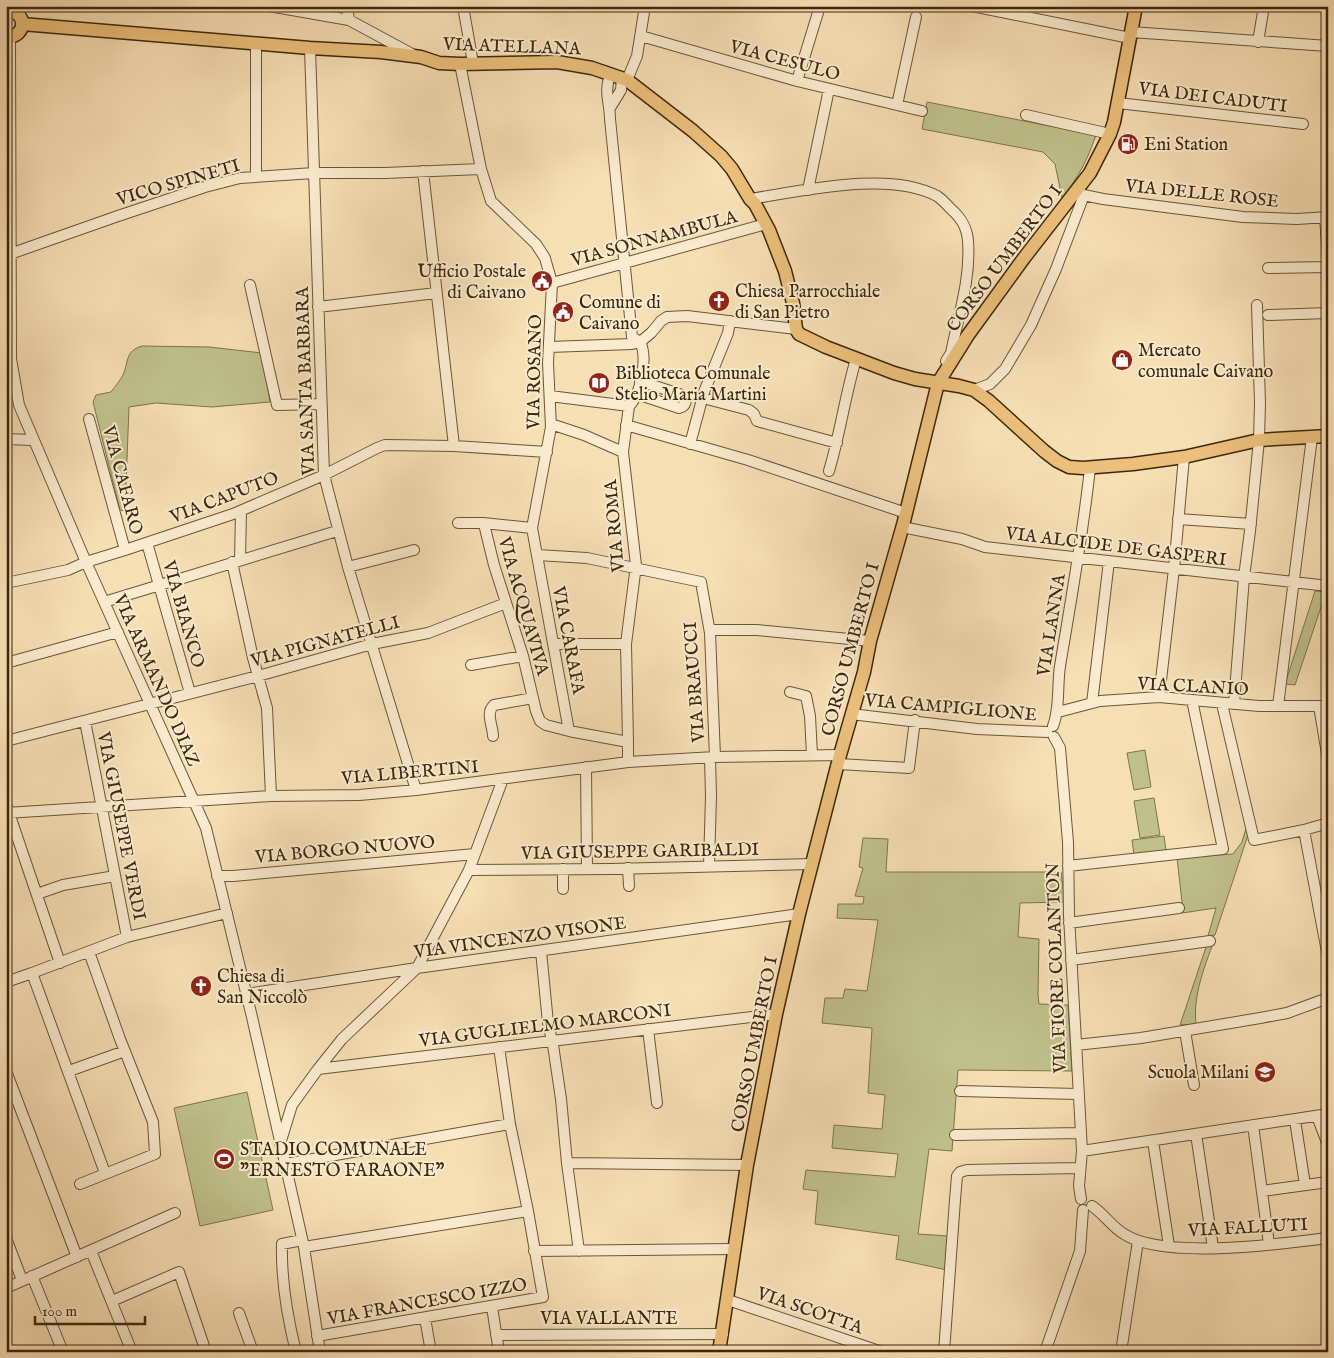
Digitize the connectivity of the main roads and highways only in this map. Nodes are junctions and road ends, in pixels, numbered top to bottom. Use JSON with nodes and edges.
{"nodes":[{"id":1,"x":1136,"y":6,"type":"edge"},
{"id":2,"x":8,"y":9,"type":"edge"},
{"id":3,"x":22,"y":24,"type":"junction"},
{"id":4,"x":8,"y":37,"type":"edge"},
{"id":5,"x":938,"y":382,"type":"junction"},
{"id":6,"x":1328,"y":436,"type":"edge"},
{"id":7,"x":719,"y":1352,"type":"edge"}],
"edges":[{"from":1,"to":5,"type":"main road","name":"CORSO UMBERTO I"},
{"from":2,"to":3,"type":"main road"},
{"from":3,"to":4,"type":"main road"},
{"from":3,"to":5,"type":"main road","name":"VIA ATELLANA"},
{"from":5,"to":6,"type":"main road"},
{"from":5,"to":7,"type":"main road","name":"CORSO UMBERTO I"}]}
